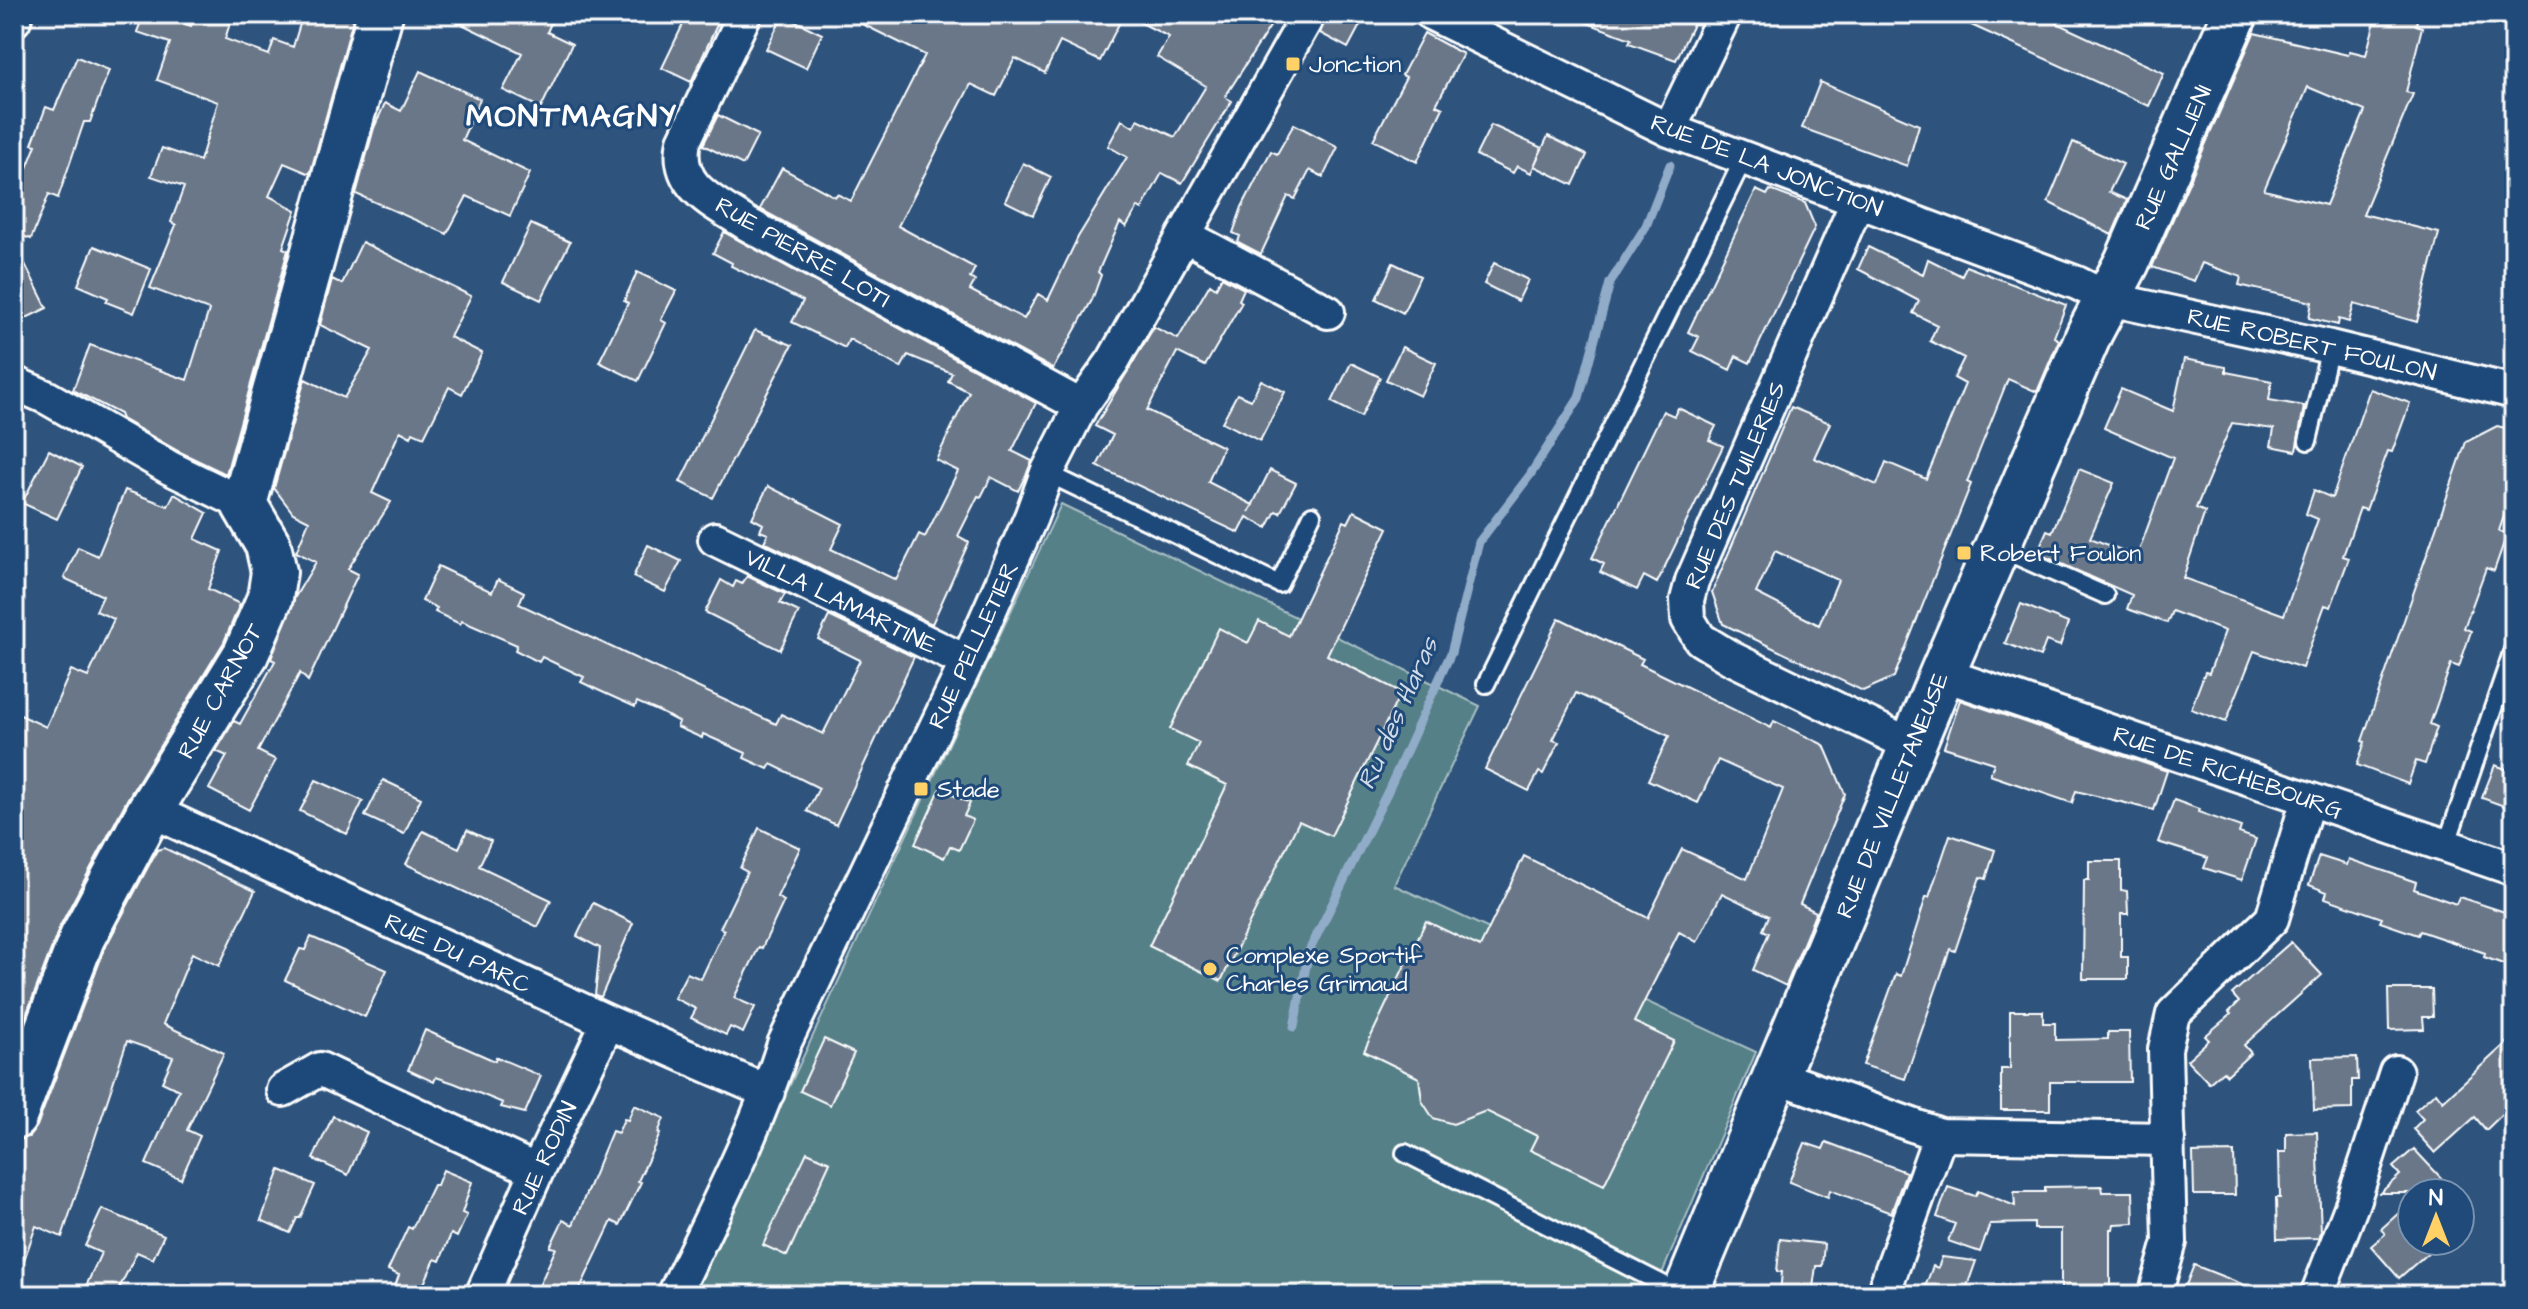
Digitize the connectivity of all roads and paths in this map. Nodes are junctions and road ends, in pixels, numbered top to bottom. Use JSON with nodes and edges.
{"nodes":[{"id":1,"x":16,"y":14,"type":"edge"},
{"id":2,"x":380,"y":14,"type":"edge"},
{"id":3,"x":745,"y":14,"type":"edge"},
{"id":4,"x":1309,"y":14,"type":"edge"},
{"id":5,"x":1432,"y":14,"type":"edge"},
{"id":6,"x":1725,"y":14,"type":"edge"},
{"id":7,"x":2235,"y":14,"type":"edge"},
{"id":8,"x":14,"y":20,"type":"edge"},
{"id":9,"x":1669,"y":130,"type":"junction"},
{"id":10,"x":1744,"y":158,"type":"junction"},
{"id":11,"x":1858,"y":200,"type":"junction"},
{"id":12,"x":1184,"y":235,"type":"junction"},
{"id":13,"x":2109,"y":299,"type":"junction"},
{"id":14,"x":1328,"y":312,"type":"dead end"},
{"id":15,"x":2330,"y":347,"type":"junction"},
{"id":16,"x":14,"y":383,"type":"edge"},
{"id":17,"x":2514,"y":392,"type":"edge"},
{"id":18,"x":1081,"y":406,"type":"junction"},
{"id":19,"x":2308,"y":441,"type":"dead end"},
{"id":20,"x":1047,"y":473,"type":"junction"},
{"id":21,"x":244,"y":504,"type":"junction"},
{"id":22,"x":1312,"y":515,"type":"dead end"},
{"id":23,"x":715,"y":539,"type":"dead end"},
{"id":24,"x":1996,"y":548,"type":"junction"},
{"id":25,"x":2105,"y":595,"type":"dead end"},
{"id":26,"x":2514,"y":647,"type":"edge"},
{"id":27,"x":967,"y":662,"type":"junction"},
{"id":28,"x":1942,"y":674,"type":"junction"},
{"id":29,"x":1486,"y":684,"type":"dead end"},
{"id":30,"x":1913,"y":746,"type":"junction"},
{"id":31,"x":2308,"y":799,"type":"junction"},
{"id":32,"x":150,"y":810,"type":"junction"},
{"id":33,"x":2446,"y":846,"type":"junction"},
{"id":34,"x":2514,"y":869,"type":"edge"},
{"id":35,"x":608,"y":1022,"type":"junction"},
{"id":36,"x":2396,"y":1072,"type":"dead end"},
{"id":37,"x":1776,"y":1076,"type":"junction"},
{"id":38,"x":283,"y":1090,"type":"dead end"},
{"id":39,"x":768,"y":1092,"type":"junction"},
{"id":40,"x":14,"y":1117,"type":"edge"},
{"id":41,"x":1940,"y":1135,"type":"junction"},
{"id":42,"x":2168,"y":1139,"type":"junction"},
{"id":43,"x":1405,"y":1153,"type":"dead end"},
{"id":44,"x":537,"y":1171,"type":"junction"},
{"id":45,"x":1883,"y":1294,"type":"edge"},
{"id":46,"x":482,"y":1295,"type":"edge"},
{"id":47,"x":674,"y":1295,"type":"edge"},
{"id":48,"x":1684,"y":1295,"type":"edge"},
{"id":49,"x":2155,"y":1295,"type":"edge"},
{"id":50,"x":2317,"y":1295,"type":"edge"}],
"edges":[{"from":1,"to":8,"type":"street"},
{"from":2,"to":21,"type":"street"},
{"from":3,"to":18,"type":"street","name":"RUE PIERRE LOTI"},
{"from":4,"to":12,"type":"street","name":"RUE PELLETIER"},
{"from":5,"to":9,"type":"street","name":"RUE DE LA JONCTION"},
{"from":6,"to":9,"type":"street"},
{"from":7,"to":13,"type":"street","name":"RUE GALLIENI"},
{"from":9,"to":10,"type":"street","name":"RUE DE LA JONCTION"},
{"from":10,"to":11,"type":"street","name":"RUE DE LA JONCTION"},
{"from":10,"to":29,"type":"lane"},
{"from":11,"to":13,"type":"street","name":"RUE DE LA JONCTION"},
{"from":11,"to":30,"type":"street","name":"RUE DES TUILERIES"},
{"from":12,"to":14,"type":"street"},
{"from":12,"to":18,"type":"street","name":"RUE PELLETIER"},
{"from":13,"to":15,"type":"street","name":"RUE ROBERT FOULON"},
{"from":13,"to":24,"type":"street","name":"RUE DE VILLETANEUSE"},
{"from":15,"to":17,"type":"street","name":"RUE ROBERT FOULON"},
{"from":15,"to":19,"type":"lane"},
{"from":16,"to":21,"type":"street"},
{"from":18,"to":20,"type":"street","name":"RUE PELLETIER"},
{"from":20,"to":22,"type":"lane"},
{"from":20,"to":27,"type":"street","name":"RUE PELLETIER"},
{"from":21,"to":32,"type":"street","name":"RUE CARNOT"},
{"from":23,"to":27,"type":"street","name":"VILLA LAMARTINE"},
{"from":24,"to":25,"type":"lane"},
{"from":24,"to":28,"type":"street","name":"RUE DE VILLETANEUSE"},
{"from":26,"to":33,"type":"lane"},
{"from":27,"to":39,"type":"street","name":"RUE PELLETIER"},
{"from":28,"to":30,"type":"street","name":"RUE DE VILLETANEUSE"},
{"from":28,"to":31,"type":"street","name":"RUE DE RICHEBOURG"},
{"from":30,"to":37,"type":"street","name":"RUE DE VILLETANEUSE"},
{"from":31,"to":33,"type":"street","name":"RUE DE RICHEBOURG"},
{"from":31,"to":42,"type":"street"},
{"from":32,"to":35,"type":"street","name":"RUE DU PARC"},
{"from":32,"to":40,"type":"street","name":"RUE CARNOT"},
{"from":33,"to":34,"type":"street","name":"RUE DE RICHEBOURG"},
{"from":35,"to":39,"type":"street","name":"RUE DU PARC"},
{"from":35,"to":44,"type":"street","name":"RUE RODIN"},
{"from":36,"to":50,"type":"street"},
{"from":37,"to":41,"type":"street"},
{"from":37,"to":48,"type":"street","name":"RUE DE VILLETANEUSE"},
{"from":38,"to":44,"type":"street"},
{"from":39,"to":47,"type":"street","name":"RUE PELLETIER"},
{"from":41,"to":42,"type":"street"},
{"from":41,"to":45,"type":"street"},
{"from":42,"to":49,"type":"street"},
{"from":43,"to":48,"type":"lane"},
{"from":44,"to":46,"type":"street","name":"RUE RODIN"}]}
